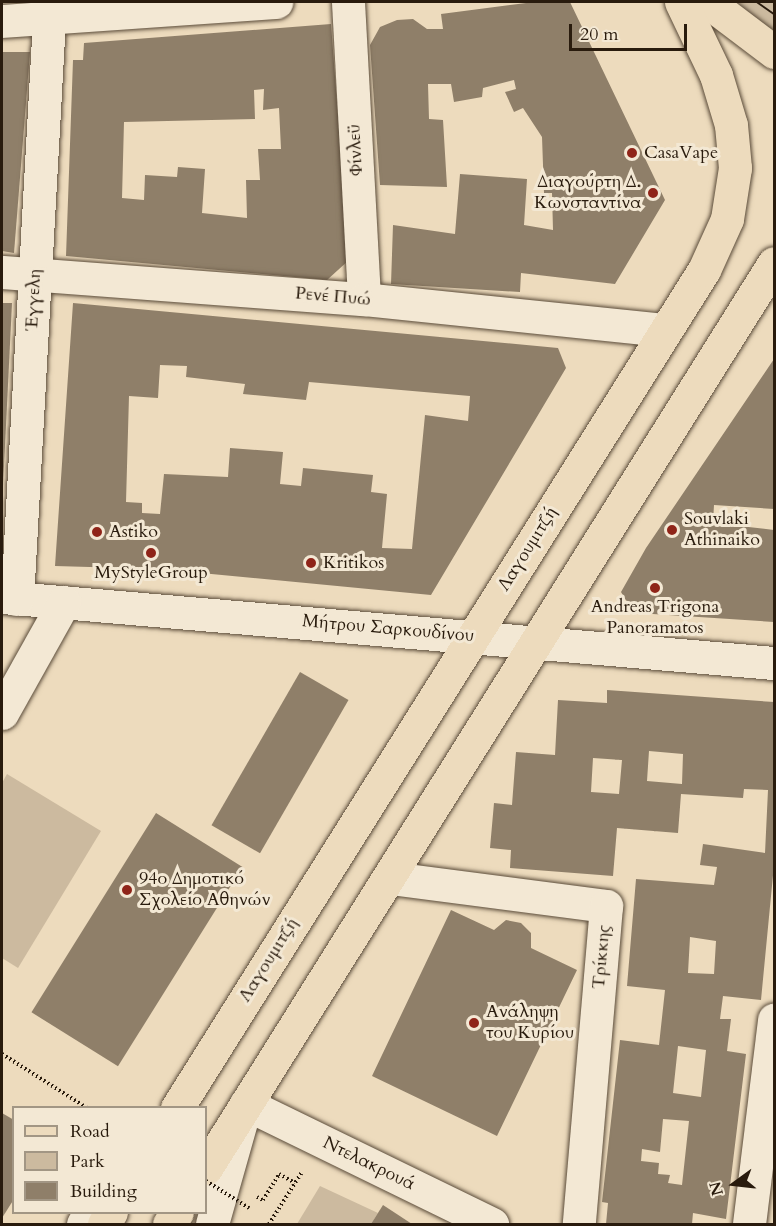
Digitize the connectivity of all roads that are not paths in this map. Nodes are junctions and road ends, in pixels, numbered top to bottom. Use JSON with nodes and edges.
{"nodes":[{"id":1,"x":276,"y":2,"type":"edge"},
{"id":2,"x":348,"y":2,"type":"edge"},
{"id":3,"x":681,"y":2,"type":"edge"},
{"id":4,"x":708,"y":2,"type":"edge"},
{"id":5,"x":50,"y":10,"type":"edge"},
{"id":6,"x":2,"y":21,"type":"edge"},
{"id":7,"x":774,"y":52,"type":"edge"},
{"id":8,"x":774,"y":264,"type":"edge"},
{"id":9,"x":2,"y":272,"type":"edge"},
{"id":10,"x":35,"y":274,"type":"junction"},
{"id":11,"x":364,"y":299,"type":"junction"},
{"id":12,"x":664,"y":330,"type":"junction"},
{"id":13,"x":9,"y":598,"type":"edge"},
{"id":14,"x":64,"y":602,"type":"junction"},
{"id":15,"x":473,"y":635,"type":"junction"},
{"id":16,"x":539,"y":643,"type":"junction"},
{"id":17,"x":774,"y":663,"type":"edge"},
{"id":18,"x":2,"y":713,"type":"edge"},
{"id":19,"x":391,"y":878,"type":"junction"},
{"id":20,"x":774,"y":1020,"type":"edge"},
{"id":21,"x":201,"y":1069,"type":"junction"},
{"id":22,"x":246,"y":1104,"type":"junction"},
{"id":23,"x":162,"y":1106,"type":"edge"},
{"id":24,"x":178,"y":1106,"type":"edge"},
{"id":25,"x":207,"y":1166,"type":"edge"},
{"id":26,"x":212,"y":1224,"type":"edge"},
{"id":27,"x":492,"y":1224,"type":"edge"},
{"id":28,"x":579,"y":1224,"type":"edge"},
{"id":29,"x":749,"y":1224,"type":"edge"}],
"edges":[{"from":1,"to":5,"type":"street"},
{"from":2,"to":11,"type":"street","name":"Φίνλεϋ"},
{"from":3,"to":12,"type":"main road","name":"Λαγουμιτζή"},
{"from":4,"to":7,"type":"main road"},
{"from":5,"to":6,"type":"street"},
{"from":5,"to":10,"type":"street","name":"Έγγελη"},
{"from":8,"to":16,"type":"main road"},
{"from":9,"to":10,"type":"street","name":"Ρενέ Πυώ"},
{"from":10,"to":11,"type":"street","name":"Ρενέ Πυώ"},
{"from":10,"to":13,"type":"street","name":"Έγγελη"},
{"from":11,"to":12,"type":"street","name":"Ρενέ Πυώ"},
{"from":12,"to":15,"type":"main road","name":"Λαγουμιτζή"},
{"from":13,"to":14,"type":"street","name":"Μήτρου Σαρκουδίνου"},
{"from":14,"to":15,"type":"street","name":"Μήτρου Σαρκουδίνου"},
{"from":14,"to":18,"type":"street"},
{"from":15,"to":16,"type":"street","name":"Μήτρου Σαρκουδίνου"},
{"from":15,"to":21,"type":"main road","name":"Λαγουμιτζή"},
{"from":16,"to":17,"type":"street","name":"Μήτρου Σαρκουδίνου"},
{"from":16,"to":19,"type":"main road"},
{"from":19,"to":22,"type":"main road"},
{"from":19,"to":28,"type":"street","name":"Τρίκκης"},
{"from":20,"to":29,"type":"street"},
{"from":21,"to":23,"type":"street","name":"Λαγουμιτζή"},
{"from":21,"to":24,"type":"main road","name":"Λαγουμιτζή"},
{"from":22,"to":25,"type":"main road"},
{"from":22,"to":26,"type":"street"},
{"from":22,"to":27,"type":"street","name":"Ντελακρουά"}]}
